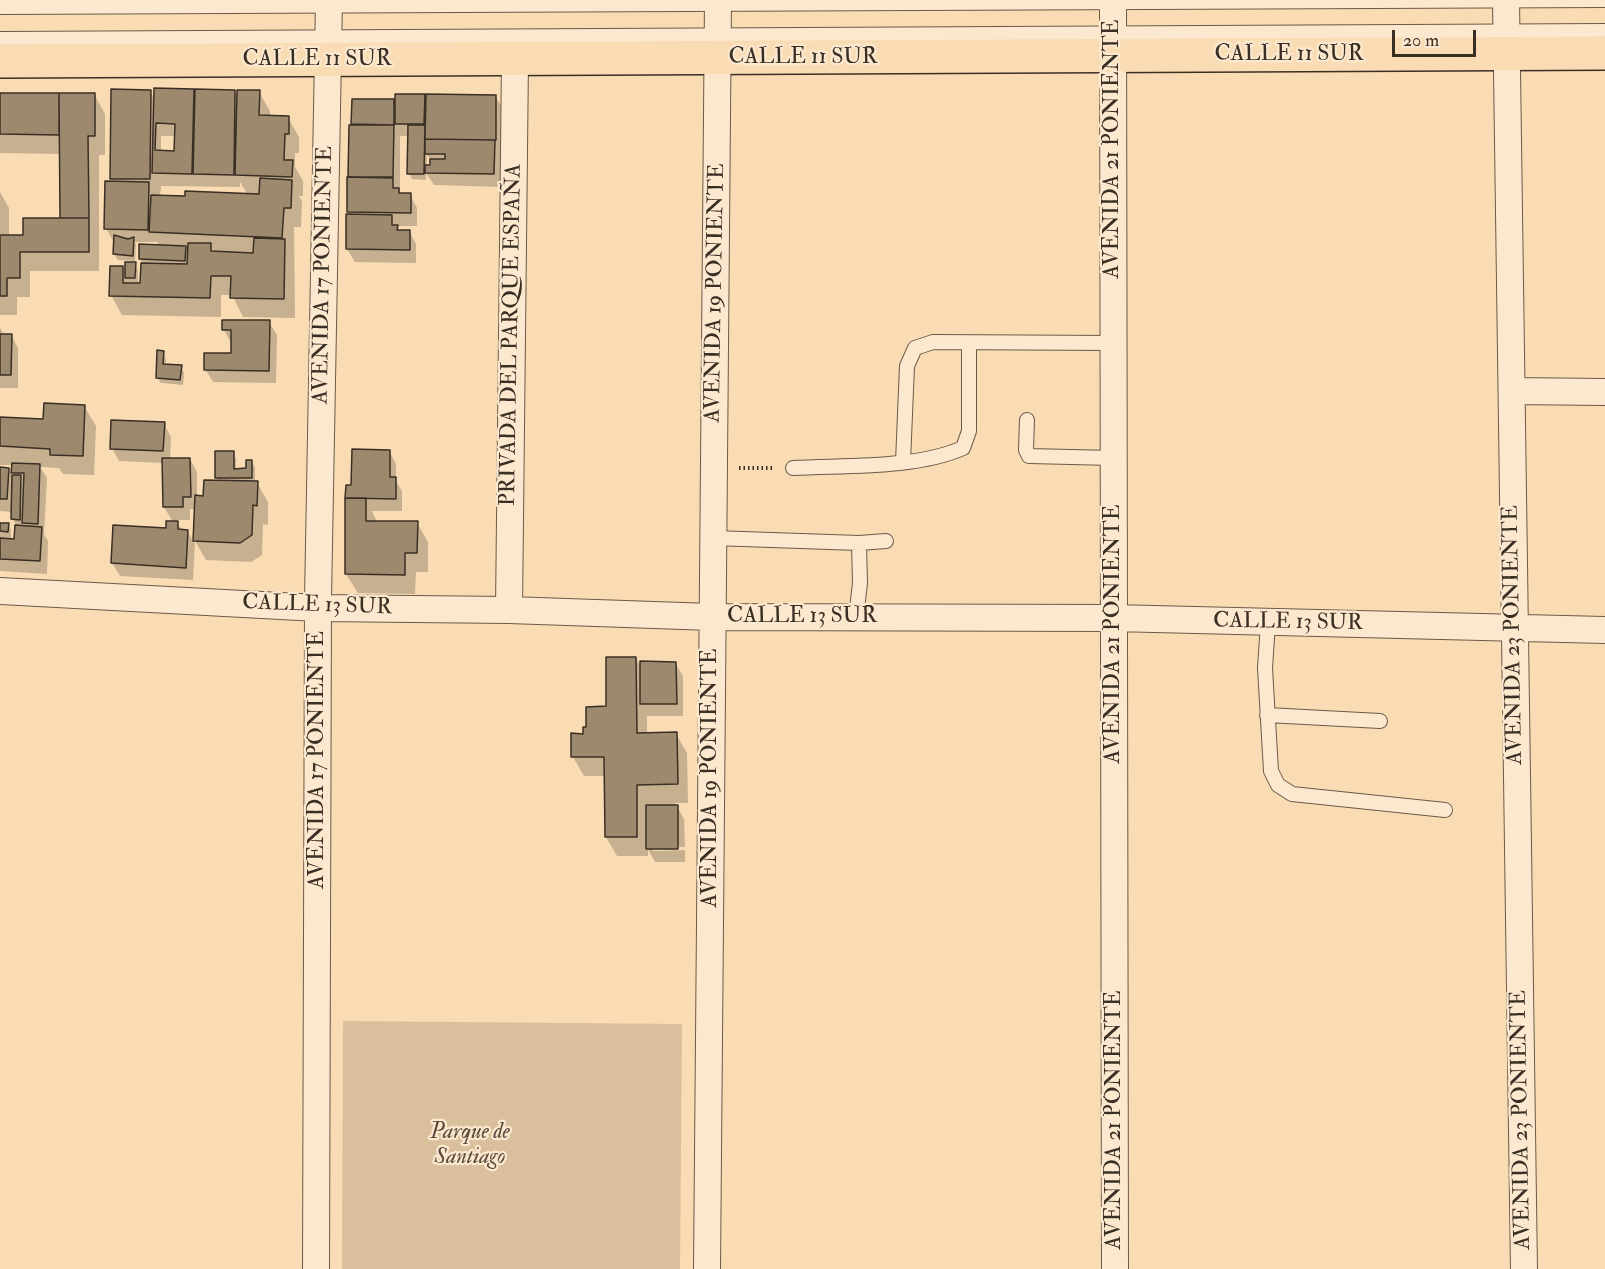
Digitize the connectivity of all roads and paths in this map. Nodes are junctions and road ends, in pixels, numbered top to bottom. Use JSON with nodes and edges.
{"nodes":[{"id":1,"x":1506,"y":0,"type":"edge"},
{"id":2,"x":1605,"y":0,"type":"edge"},
{"id":3,"x":1113,"y":1,"type":"edge"},
{"id":4,"x":718,"y":2,"type":"edge"},
{"id":5,"x":328,"y":3,"type":"edge"},
{"id":6,"x":0,"y":7,"type":"edge"},
{"id":7,"x":1605,"y":31,"type":"edge"},
{"id":8,"x":0,"y":39,"type":"edge"},
{"id":9,"x":1506,"y":42,"type":"junction"},
{"id":10,"x":1112,"y":45,"type":"junction"},
{"id":11,"x":718,"y":47,"type":"junction"},
{"id":12,"x":328,"y":49,"type":"junction"},
{"id":13,"x":1605,"y":53,"type":"edge"},
{"id":14,"x":515,"y":59,"type":"junction"},
{"id":15,"x":0,"y":61,"type":"edge"},
{"id":16,"x":969,"y":343,"type":"junction"},
{"id":17,"x":1113,"y":343,"type":"junction"},
{"id":18,"x":1512,"y":391,"type":"junction"},
{"id":19,"x":1605,"y":392,"type":"edge"},
{"id":20,"x":1027,"y":420,"type":"dead end"},
{"id":21,"x":1113,"y":458,"type":"junction"},
{"id":22,"x":903,"y":462,"type":"junction"},
{"id":23,"x":793,"y":468,"type":"dead end"},
{"id":24,"x":713,"y":538,"type":"junction"},
{"id":25,"x":886,"y":542,"type":"dead end"},
{"id":26,"x":859,"y":543,"type":"junction"},
{"id":27,"x":0,"y":591,"type":"edge"},
{"id":28,"x":318,"y":608,"type":"junction"},
{"id":29,"x":509,"y":610,"type":"junction"},
{"id":30,"x":712,"y":617,"type":"junction"},
{"id":31,"x":856,"y":618,"type":"junction"},
{"id":32,"x":1113,"y":618,"type":"junction"},
{"id":33,"x":1268,"y":623,"type":"junction"},
{"id":34,"x":1514,"y":627,"type":"junction"},
{"id":35,"x":1605,"y":630,"type":"edge"},
{"id":36,"x":1267,"y":715,"type":"junction"},
{"id":37,"x":1380,"y":721,"type":"dead end"},
{"id":38,"x":1445,"y":810,"type":"dead end"},
{"id":39,"x":316,"y":1269,"type":"edge"},
{"id":40,"x":707,"y":1269,"type":"edge"},
{"id":41,"x":1115,"y":1269,"type":"edge"},
{"id":42,"x":1524,"y":1269,"type":"edge"}],
"edges":[{"from":1,"to":2,"type":"lane"},
{"from":1,"to":3,"type":"lane"},
{"from":1,"to":9,"type":"street","name":"AVENIDA 23 PONIENTE"},
{"from":3,"to":4,"type":"lane"},
{"from":3,"to":10,"type":"street","name":"AVENIDA 21 PONIENTE"},
{"from":4,"to":5,"type":"lane"},
{"from":4,"to":11,"type":"street","name":"AVENIDA 19 PONIENTE"},
{"from":5,"to":6,"type":"lane"},
{"from":5,"to":12,"type":"street","name":"AVENIDA 17 PONIENTE"},
{"from":7,"to":9,"type":"lane"},
{"from":8,"to":12,"type":"lane"},
{"from":9,"to":10,"type":"main road","name":"CALLE 11 SUR"},
{"from":9,"to":13,"type":"main road","name":"CALLE 11 SUR"},
{"from":9,"to":18,"type":"street","name":"AVENIDA 23 PONIENTE"},
{"from":10,"to":11,"type":"main road","name":"CALLE 11 SUR"},
{"from":10,"to":17,"type":"street","name":"AVENIDA 21 PONIENTE"},
{"from":11,"to":12,"type":"lane"},
{"from":11,"to":14,"type":"main road","name":"CALLE 11 SUR"},
{"from":11,"to":24,"type":"street","name":"AVENIDA 19 PONIENTE"},
{"from":12,"to":14,"type":"main road","name":"CALLE 11 SUR"},
{"from":12,"to":15,"type":"main road","name":"CALLE 11 SUR"},
{"from":12,"to":28,"type":"street","name":"AVENIDA 17 PONIENTE"},
{"from":14,"to":29,"type":"street","name":"PRIVADA DEL PARQUE ESPAÑA"},
{"from":16,"to":17,"type":"lane"},
{"from":16,"to":22,"type":"lane"},
{"from":16,"to":22,"type":"lane"},
{"from":17,"to":21,"type":"street","name":"AVENIDA 21 PONIENTE"},
{"from":18,"to":19,"type":"street"},
{"from":18,"to":34,"type":"street","name":"AVENIDA 23 PONIENTE"},
{"from":20,"to":21,"type":"lane"},
{"from":21,"to":32,"type":"street","name":"AVENIDA 21 PONIENTE"},
{"from":22,"to":23,"type":"lane"},
{"from":24,"to":26,"type":"lane"},
{"from":24,"to":30,"type":"street","name":"AVENIDA 19 PONIENTE"},
{"from":25,"to":26,"type":"lane"},
{"from":26,"to":31,"type":"lane"},
{"from":27,"to":28,"type":"street","name":"CALLE 13 SUR"},
{"from":28,"to":29,"type":"street","name":"CALLE 13 SUR"},
{"from":28,"to":39,"type":"street","name":"AVENIDA 17 PONIENTE"},
{"from":29,"to":30,"type":"street","name":"CALLE 13 SUR"},
{"from":30,"to":31,"type":"street","name":"CALLE 13 SUR"},
{"from":30,"to":40,"type":"street","name":"AVENIDA 19 PONIENTE"},
{"from":31,"to":32,"type":"street","name":"CALLE 13 SUR"},
{"from":32,"to":33,"type":"street","name":"CALLE 13 SUR"},
{"from":32,"to":41,"type":"street","name":"AVENIDA 21 PONIENTE"},
{"from":33,"to":34,"type":"street","name":"CALLE 13 SUR"},
{"from":33,"to":36,"type":"lane"},
{"from":34,"to":35,"type":"street","name":"CALLE 13 SUR"},
{"from":34,"to":42,"type":"street","name":"AVENIDA 23 PONIENTE"},
{"from":36,"to":37,"type":"lane"},
{"from":36,"to":38,"type":"lane"}]}
